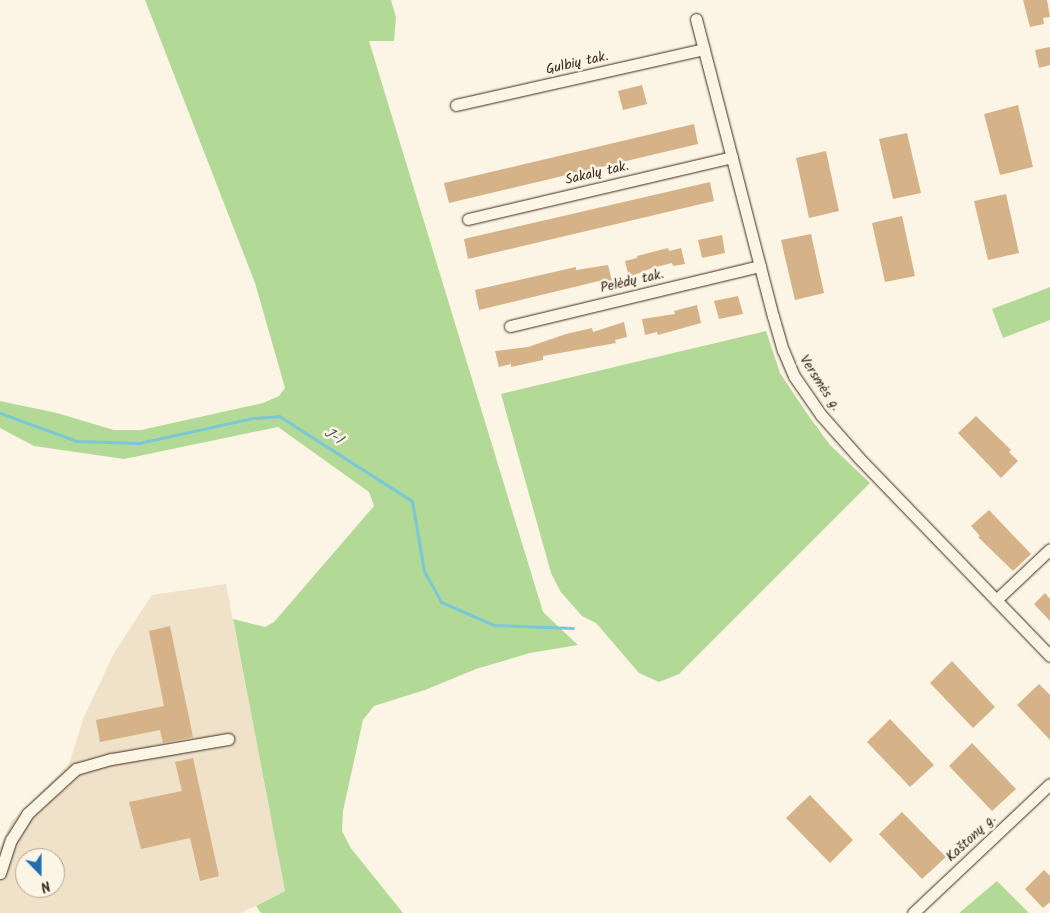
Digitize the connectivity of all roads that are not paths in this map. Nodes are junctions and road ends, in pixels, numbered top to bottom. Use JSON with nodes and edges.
{"nodes":[{"id":1,"x":696,"y":19,"type":"dead end"},
{"id":2,"x":704,"y":49,"type":"junction"},
{"id":3,"x":456,"y":105,"type":"dead end"},
{"id":4,"x":732,"y":157,"type":"junction"},
{"id":5,"x":468,"y":219,"type":"dead end"},
{"id":6,"x":760,"y":266,"type":"junction"},
{"id":7,"x":510,"y":326,"type":"dead end"},
{"id":8,"x":1050,"y":549,"type":"edge"},
{"id":9,"x":996,"y":600,"type":"junction"},
{"id":10,"x":1050,"y":656,"type":"edge"},
{"id":11,"x":228,"y":739,"type":"dead end"},
{"id":12,"x":1050,"y":784,"type":"edge"},
{"id":13,"x":0,"y":873,"type":"edge"},
{"id":14,"x":913,"y":913,"type":"edge"}],
"edges":[{"from":1,"to":2,"type":"street","name":"Versmės g."},
{"from":2,"to":3,"type":"street","name":"Gulbių tak."},
{"from":2,"to":4,"type":"street","name":"Versmės g."},
{"from":4,"to":5,"type":"street","name":"Sakalų tak."},
{"from":4,"to":6,"type":"street","name":"Versmės g."},
{"from":6,"to":7,"type":"street","name":"Pelėdų tak."},
{"from":6,"to":9,"type":"street","name":"Versmės g."},
{"from":8,"to":9,"type":"street"},
{"from":9,"to":10,"type":"street","name":"Versmės g."},
{"from":11,"to":13,"type":"street"},
{"from":12,"to":14,"type":"street","name":"Kaštonų g."}]}
